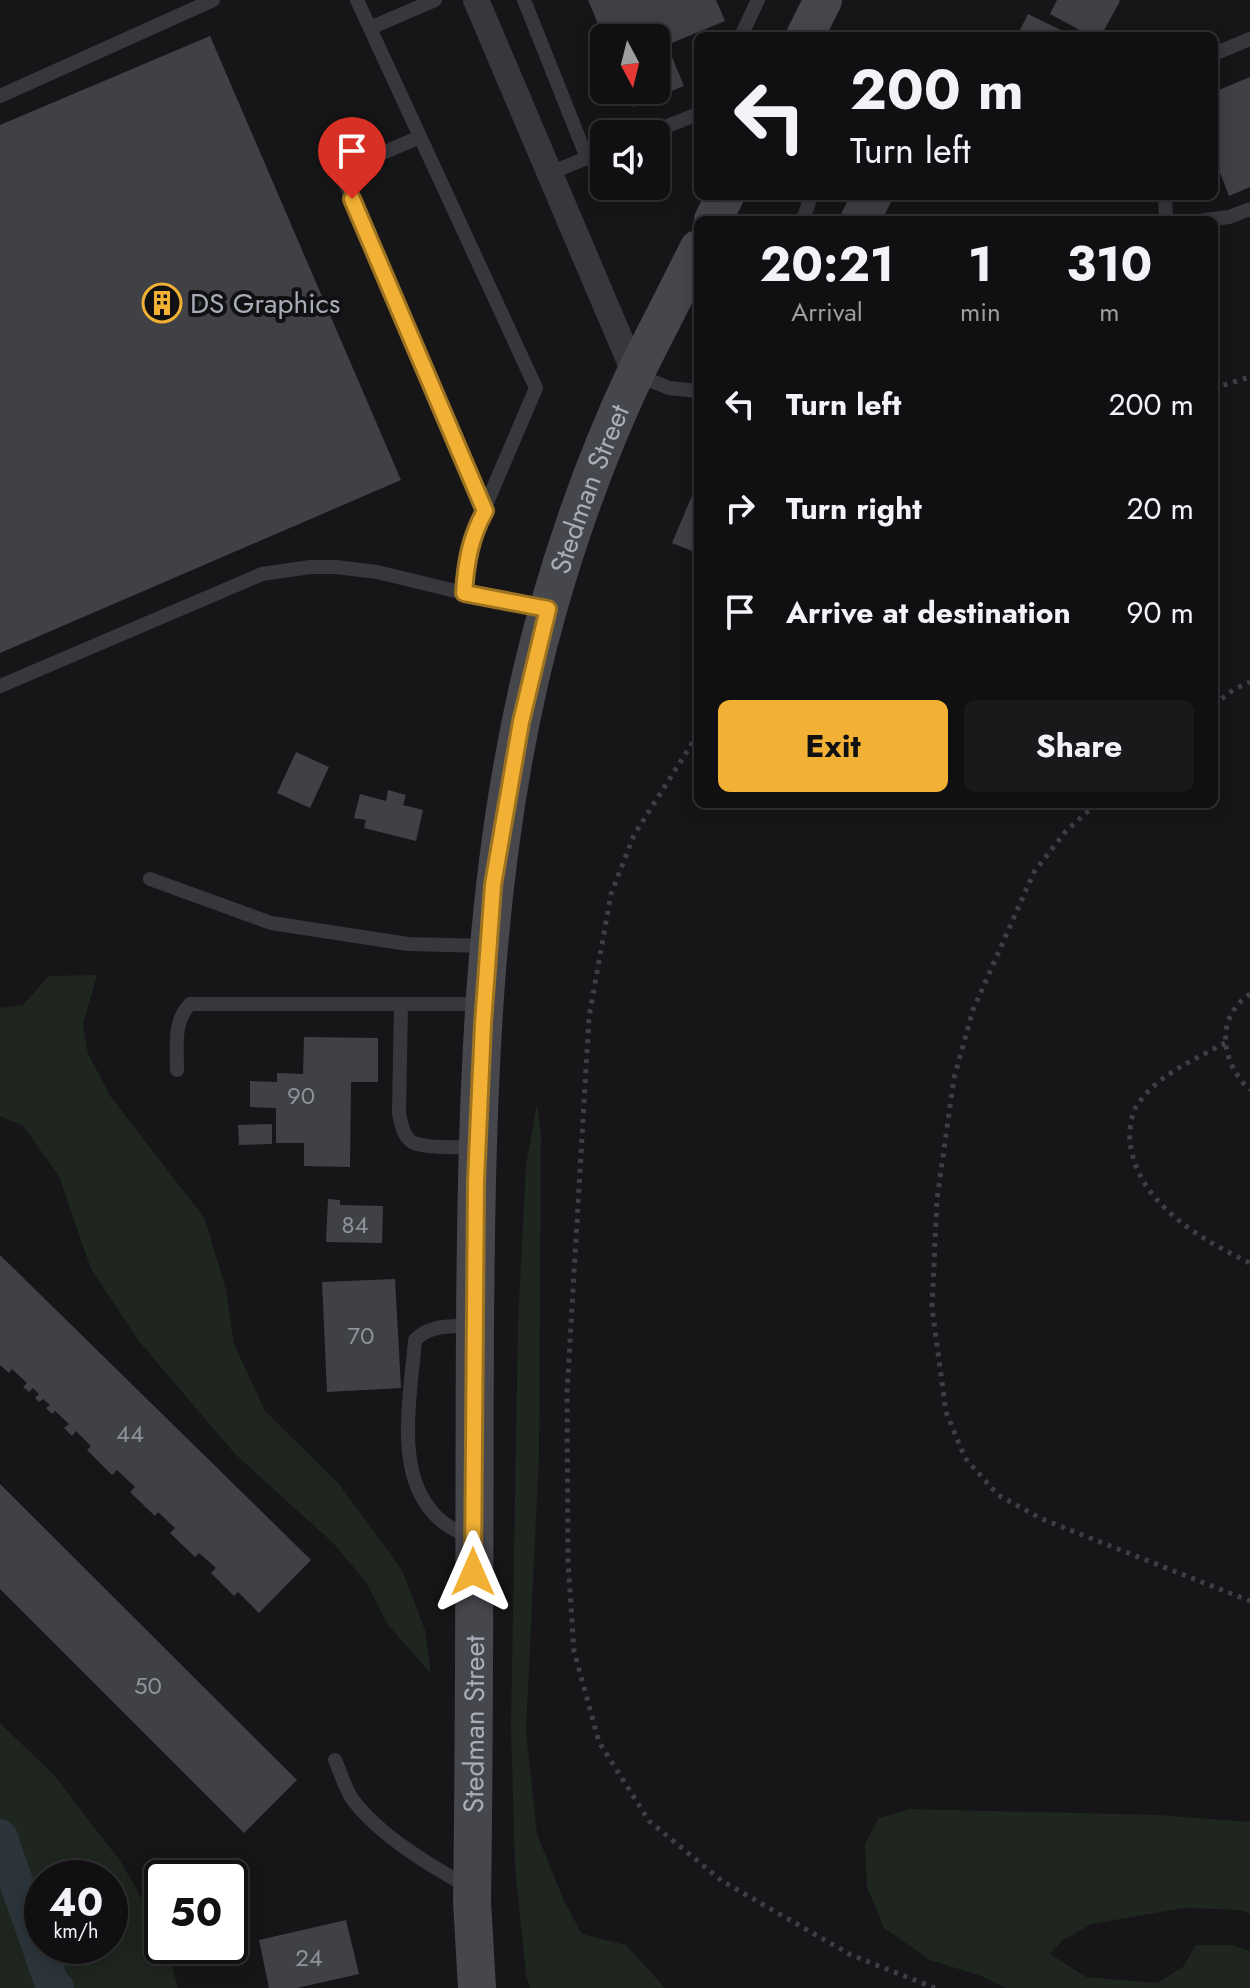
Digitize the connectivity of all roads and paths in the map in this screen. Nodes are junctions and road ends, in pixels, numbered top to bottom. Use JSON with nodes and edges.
{"nodes":[{"id":1,"x":213,"y":0,"type":"edge"},
{"id":2,"x":357,"y":0,"type":"edge"},
{"id":3,"x":435,"y":0,"type":"edge"},
{"id":4,"x":476,"y":0,"type":"edge"},
{"id":5,"x":524,"y":0,"type":"edge"},
{"id":6,"x":758,"y":0,"type":"edge"},
{"id":7,"x":823,"y":0,"type":"edge"},
{"id":8,"x":370,"y":28,"type":"junction"},
{"id":9,"x":743,"y":32,"type":"edge"},
{"id":10,"x":807,"y":32,"type":"edge"},
{"id":11,"x":1250,"y":39,"type":"edge"},
{"id":12,"x":1218,"y":52,"type":"edge"},
{"id":13,"x":0,"y":96,"type":"edge"},
{"id":14,"x":694,"y":116,"type":"edge"},
{"id":15,"x":670,"y":125,"type":"edge"},
{"id":16,"x":420,"y":137,"type":"junction"},
{"id":17,"x":590,"y":157,"type":"edge"},
{"id":18,"x":587,"y":158,"type":"junction"},
{"id":19,"x":550,"y":173,"type":"junction"},
{"id":20,"x":1250,"y":209,"type":"edge"},
{"id":21,"x":1218,"y":218,"type":"edge"},
{"id":22,"x":694,"y":259,"type":"edge"},
{"id":23,"x":635,"y":374,"type":"junction"},
{"id":24,"x":1250,"y":377,"type":"edge"},
{"id":25,"x":1218,"y":387,"type":"edge"},
{"id":26,"x":694,"y":391,"type":"edge"},
{"id":27,"x":485,"y":511,"type":"junction"},
{"id":28,"x":464,"y":593,"type":"junction"},
{"id":29,"x":548,"y":609,"type":"junction"},
{"id":30,"x":1250,"y":682,"type":"edge"},
{"id":31,"x":0,"y":686,"type":"edge"},
{"id":32,"x":1218,"y":702,"type":"edge"},
{"id":33,"x":694,"y":740,"type":"edge"},
{"id":34,"x":1092,"y":808,"type":"edge"},
{"id":35,"x":150,"y":879,"type":"dead end"},
{"id":36,"x":489,"y":946,"type":"junction"},
{"id":37,"x":1250,"y":994,"type":"edge"},
{"id":38,"x":401,"y":1004,"type":"junction"},
{"id":39,"x":485,"y":1004,"type":"junction"},
{"id":40,"x":1225,"y":1043,"type":"junction"},
{"id":41,"x":177,"y":1070,"type":"dead end"},
{"id":42,"x":1250,"y":1090,"type":"edge"},
{"id":43,"x":478,"y":1147,"type":"junction"},
{"id":44,"x":1250,"y":1263,"type":"edge"},
{"id":45,"x":475,"y":1325,"type":"junction"},
{"id":46,"x":474,"y":1540,"type":"junction"},
{"id":47,"x":1250,"y":1601,"type":"edge"},
{"id":48,"x":335,"y":1760,"type":"dead end"},
{"id":49,"x":472,"y":1890,"type":"junction"},
{"id":50,"x":477,"y":1988,"type":"edge"},
{"id":51,"x":935,"y":1988,"type":"edge"}],
"edges":[{"from":1,"to":13,"type":"lane"},
{"from":2,"to":8,"type":"lane"},
{"from":3,"to":8,"type":"lane"},
{"from":4,"to":19,"type":"street"},
{"from":5,"to":18,"type":"lane"},
{"from":6,"to":9,"type":"lane"},
{"from":7,"to":10,"type":"main road"},
{"from":8,"to":16,"type":"lane"},
{"from":11,"to":12,"type":"lane"},
{"from":14,"to":15,"type":"lane"},
{"from":16,"to":27,"type":"lane"},
{"from":16,"to":27,"type":"lane"},
{"from":17,"to":18,"type":"lane"},
{"from":18,"to":19,"type":"lane"},
{"from":19,"to":23,"type":"street"},
{"from":20,"to":21,"type":"lane"},
{"from":22,"to":23,"type":"main road","name":"Stedman Street"},
{"from":23,"to":26,"type":"lane"},
{"from":23,"to":29,"type":"main road","name":"Stedman Street"},
{"from":24,"to":25,"type":"path"},
{"from":27,"to":28,"type":"lane"},
{"from":28,"to":29,"type":"lane"},
{"from":28,"to":31,"type":"lane"},
{"from":29,"to":36,"type":"main road","name":"Stedman Street"},
{"from":30,"to":32,"type":"path"},
{"from":33,"to":51,"type":"path"},
{"from":34,"to":47,"type":"path"},
{"from":35,"to":36,"type":"lane"},
{"from":36,"to":39,"type":"main road","name":"Stedman Street"},
{"from":37,"to":40,"type":"path"},
{"from":38,"to":39,"type":"lane"},
{"from":38,"to":41,"type":"lane"},
{"from":38,"to":43,"type":"lane"},
{"from":39,"to":43,"type":"main road","name":"Stedman Street"},
{"from":40,"to":42,"type":"path"},
{"from":40,"to":44,"type":"path"},
{"from":43,"to":45,"type":"main road","name":"Stedman Street"},
{"from":45,"to":46,"type":"main road","name":"Stedman Street"},
{"from":45,"to":46,"type":"lane"},
{"from":46,"to":49,"type":"main road","name":"Stedman Street"},
{"from":48,"to":49,"type":"lane"},
{"from":49,"to":50,"type":"main road","name":"Stedman Street"}]}
